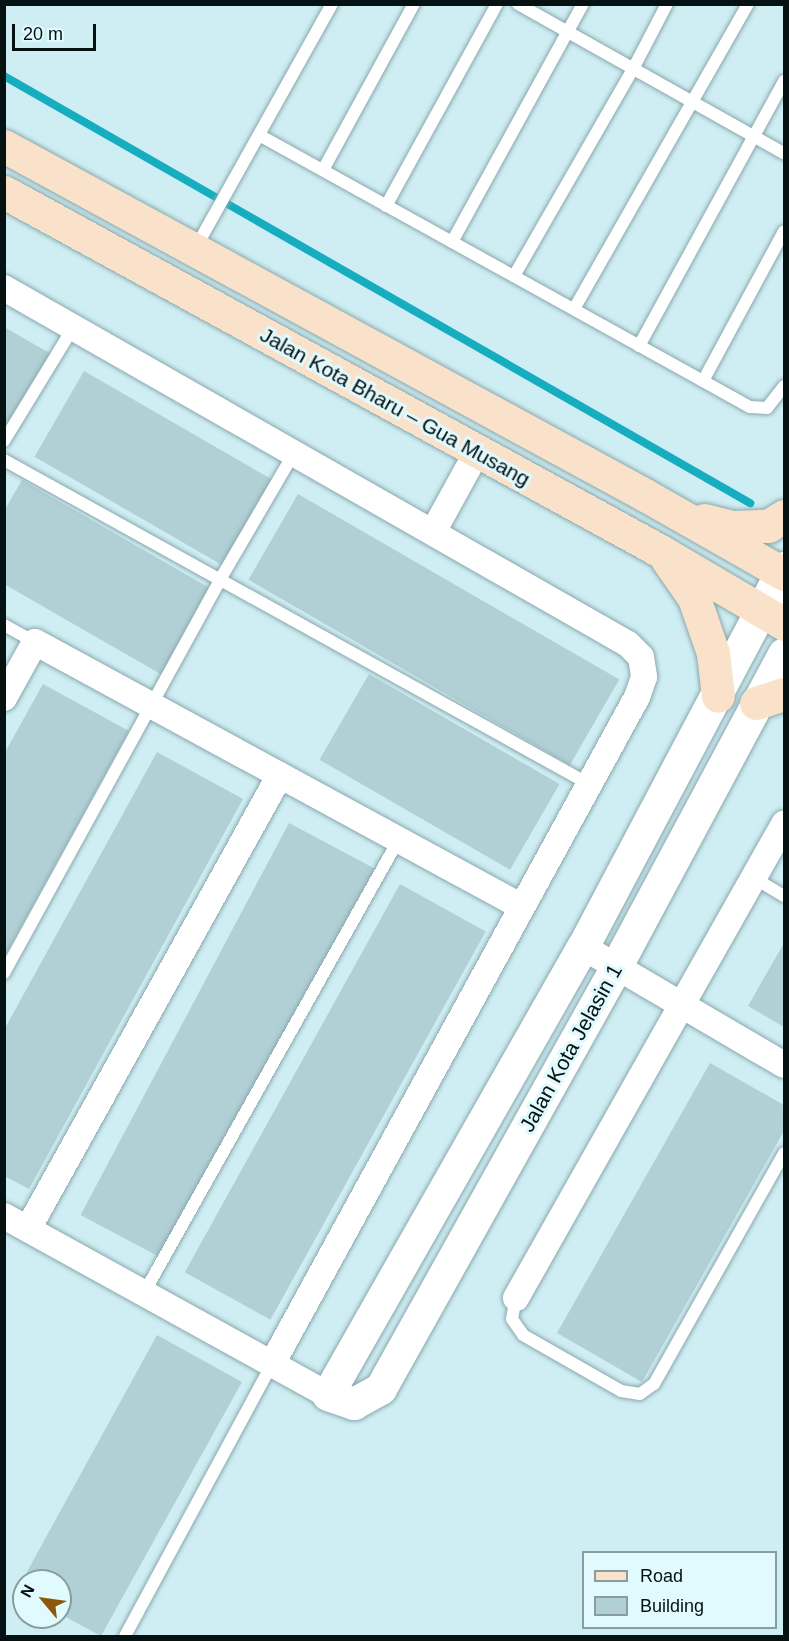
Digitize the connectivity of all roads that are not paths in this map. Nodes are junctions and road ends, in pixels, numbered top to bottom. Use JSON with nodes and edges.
{"nodes":[{"id":1,"x":332,"y":4,"type":"edge"},
{"id":2,"x":414,"y":4,"type":"edge"},
{"id":3,"x":497,"y":4,"type":"edge"},
{"id":4,"x":518,"y":4,"type":"edge"},
{"id":5,"x":583,"y":4,"type":"edge"},
{"id":6,"x":668,"y":4,"type":"edge"},
{"id":7,"x":748,"y":4,"type":"edge"},
{"id":8,"x":568,"y":32,"type":"junction"},
{"id":9,"x":633,"y":69,"type":"junction"},
{"id":10,"x":784,"y":81,"type":"edge"},
{"id":11,"x":694,"y":103,"type":"junction"},
{"id":12,"x":259,"y":135,"type":"junction"},
{"id":13,"x":753,"y":135,"type":"junction"},
{"id":14,"x":4,"y":146,"type":"edge"},
{"id":15,"x":784,"y":153,"type":"edge"},
{"id":16,"x":323,"y":170,"type":"junction"},
{"id":17,"x":4,"y":192,"type":"edge"},
{"id":18,"x":386,"y":206,"type":"junction"},
{"id":19,"x":784,"y":231,"type":"edge"},
{"id":20,"x":202,"y":236,"type":"junction"},
{"id":21,"x":452,"y":242,"type":"junction"},
{"id":22,"x":514,"y":276,"type":"junction"},
{"id":23,"x":4,"y":288,"type":"edge"},
{"id":24,"x":574,"y":309,"type":"junction"},
{"id":25,"x":73,"y":328,"type":"junction"},
{"id":26,"x":639,"y":346,"type":"junction"},
{"id":27,"x":703,"y":381,"type":"junction"},
{"id":28,"x":784,"y":386,"type":"edge"},
{"id":29,"x":4,"y":441,"type":"edge"},
{"id":30,"x":477,"y":452,"type":"junction"},
{"id":31,"x":294,"y":453,"type":"junction"},
{"id":32,"x":4,"y":460,"type":"edge"},
{"id":33,"x":682,"y":515,"type":"junction"},
{"id":34,"x":784,"y":516,"type":"edge"},
{"id":35,"x":433,"y":532,"type":"junction"},
{"id":36,"x":662,"y":552,"type":"junction"},
{"id":37,"x":784,"y":572,"type":"edge"},
{"id":38,"x":221,"y":578,"type":"junction"},
{"id":39,"x":773,"y":617,"type":"edge"},
{"id":40,"x":4,"y":625,"type":"edge"},
{"id":41,"x":35,"y":642,"type":"junction"},
{"id":42,"x":784,"y":654,"type":"edge"},
{"id":43,"x":718,"y":696,"type":"junction"},
{"id":44,"x":4,"y":698,"type":"edge"},
{"id":45,"x":770,"y":699,"type":"edge"},
{"id":46,"x":151,"y":705,"type":"junction"},
{"id":47,"x":280,"y":775,"type":"junction"},
{"id":48,"x":589,"y":784,"type":"junction"},
{"id":49,"x":784,"y":824,"type":"edge"},
{"id":50,"x":399,"y":839,"type":"junction"},
{"id":51,"x":754,"y":878,"type":"junction"},
{"id":52,"x":784,"y":896,"type":"edge"},
{"id":53,"x":522,"y":907,"type":"junction"},
{"id":54,"x":583,"y":947,"type":"junction"},
{"id":55,"x":617,"y":966,"type":"junction"},
{"id":56,"x":4,"y":973,"type":"edge"},
{"id":57,"x":683,"y":1005,"type":"junction"},
{"id":58,"x":784,"y":1065,"type":"edge"},
{"id":59,"x":784,"y":1153,"type":"edge"},
{"id":60,"x":4,"y":1216,"type":"edge"},
{"id":61,"x":28,"y":1229,"type":"junction"},
{"id":62,"x":144,"y":1293,"type":"junction"},
{"id":63,"x":516,"y":1298,"type":"joint"},
{"id":64,"x":273,"y":1364,"type":"junction"},
{"id":65,"x":328,"y":1395,"type":"junction"},
{"id":66,"x":125,"y":1636,"type":"edge"}],
"edges":[{"from":1,"to":12,"type":"lane"},
{"from":2,"to":16,"type":"lane"},
{"from":3,"to":18,"type":"lane"},
{"from":4,"to":8,"type":"lane"},
{"from":5,"to":8,"type":"lane"},
{"from":6,"to":9,"type":"lane"},
{"from":7,"to":11,"type":"lane"},
{"from":8,"to":9,"type":"lane"},
{"from":8,"to":21,"type":"lane"},
{"from":9,"to":11,"type":"lane"},
{"from":9,"to":22,"type":"lane"},
{"from":10,"to":13,"type":"lane"},
{"from":11,"to":13,"type":"lane"},
{"from":11,"to":24,"type":"lane"},
{"from":12,"to":16,"type":"lane"},
{"from":12,"to":20,"type":"lane"},
{"from":13,"to":15,"type":"lane"},
{"from":13,"to":26,"type":"lane"},
{"from":14,"to":20,"type":"main road","name":"Jalan Kota Bharu – Gua Musang"},
{"from":16,"to":18,"type":"lane"},
{"from":17,"to":30,"type":"main road","name":"Jalan Kota Bharu – Gua Musang"},
{"from":18,"to":21,"type":"lane"},
{"from":19,"to":27,"type":"lane"},
{"from":20,"to":33,"type":"main road","name":"Jalan Kota Bharu – Gua Musang"},
{"from":21,"to":22,"type":"lane"},
{"from":22,"to":24,"type":"lane"},
{"from":23,"to":25,"type":"street"},
{"from":24,"to":26,"type":"lane"},
{"from":25,"to":29,"type":"lane"},
{"from":25,"to":31,"type":"street"},
{"from":26,"to":27,"type":"lane"},
{"from":27,"to":28,"type":"lane"},
{"from":30,"to":35,"type":"street"},
{"from":30,"to":36,"type":"main road","name":"Jalan Kota Bharu – Gua Musang"},
{"from":31,"to":35,"type":"street"},
{"from":31,"to":38,"type":"lane"},
{"from":32,"to":38,"type":"lane"},
{"from":33,"to":34,"type":"main road"},
{"from":33,"to":37,"type":"main road","name":"Jalan Kota Bharu – Gua Musang"},
{"from":35,"to":48,"type":"street"},
{"from":36,"to":39,"type":"main road","name":"Jalan Kota Bharu – Gua Musang"},
{"from":36,"to":43,"type":"main road"},
{"from":37,"to":39,"type":"street"},
{"from":38,"to":46,"type":"lane"},
{"from":38,"to":48,"type":"lane"},
{"from":39,"to":43,"type":"street"},
{"from":40,"to":41,"type":"lane"},
{"from":41,"to":44,"type":"street"},
{"from":41,"to":46,"type":"street"},
{"from":42,"to":45,"type":"street","name":"Jalan Kota Jelasin 1"},
{"from":43,"to":54,"type":"street"},
{"from":45,"to":55,"type":"street","name":"Jalan Kota Jelasin 1"},
{"from":46,"to":47,"type":"street"},
{"from":46,"to":56,"type":"lane"},
{"from":47,"to":50,"type":"street"},
{"from":47,"to":61,"type":"street"},
{"from":48,"to":53,"type":"street"},
{"from":49,"to":51,"type":"street"},
{"from":50,"to":53,"type":"street"},
{"from":50,"to":62,"type":"lane"},
{"from":51,"to":52,"type":"lane"},
{"from":51,"to":57,"type":"street"},
{"from":53,"to":64,"type":"street"},
{"from":54,"to":55,"type":"street"},
{"from":54,"to":65,"type":"street"},
{"from":55,"to":57,"type":"street"},
{"from":55,"to":65,"type":"street","name":"Jalan Kota Jelasin 1"},
{"from":57,"to":58,"type":"street"},
{"from":57,"to":63,"type":"street"},
{"from":59,"to":63,"type":"lane"},
{"from":60,"to":61,"type":"street"},
{"from":61,"to":62,"type":"street"},
{"from":62,"to":64,"type":"street"},
{"from":64,"to":65,"type":"street"},
{"from":64,"to":66,"type":"lane"}]}
